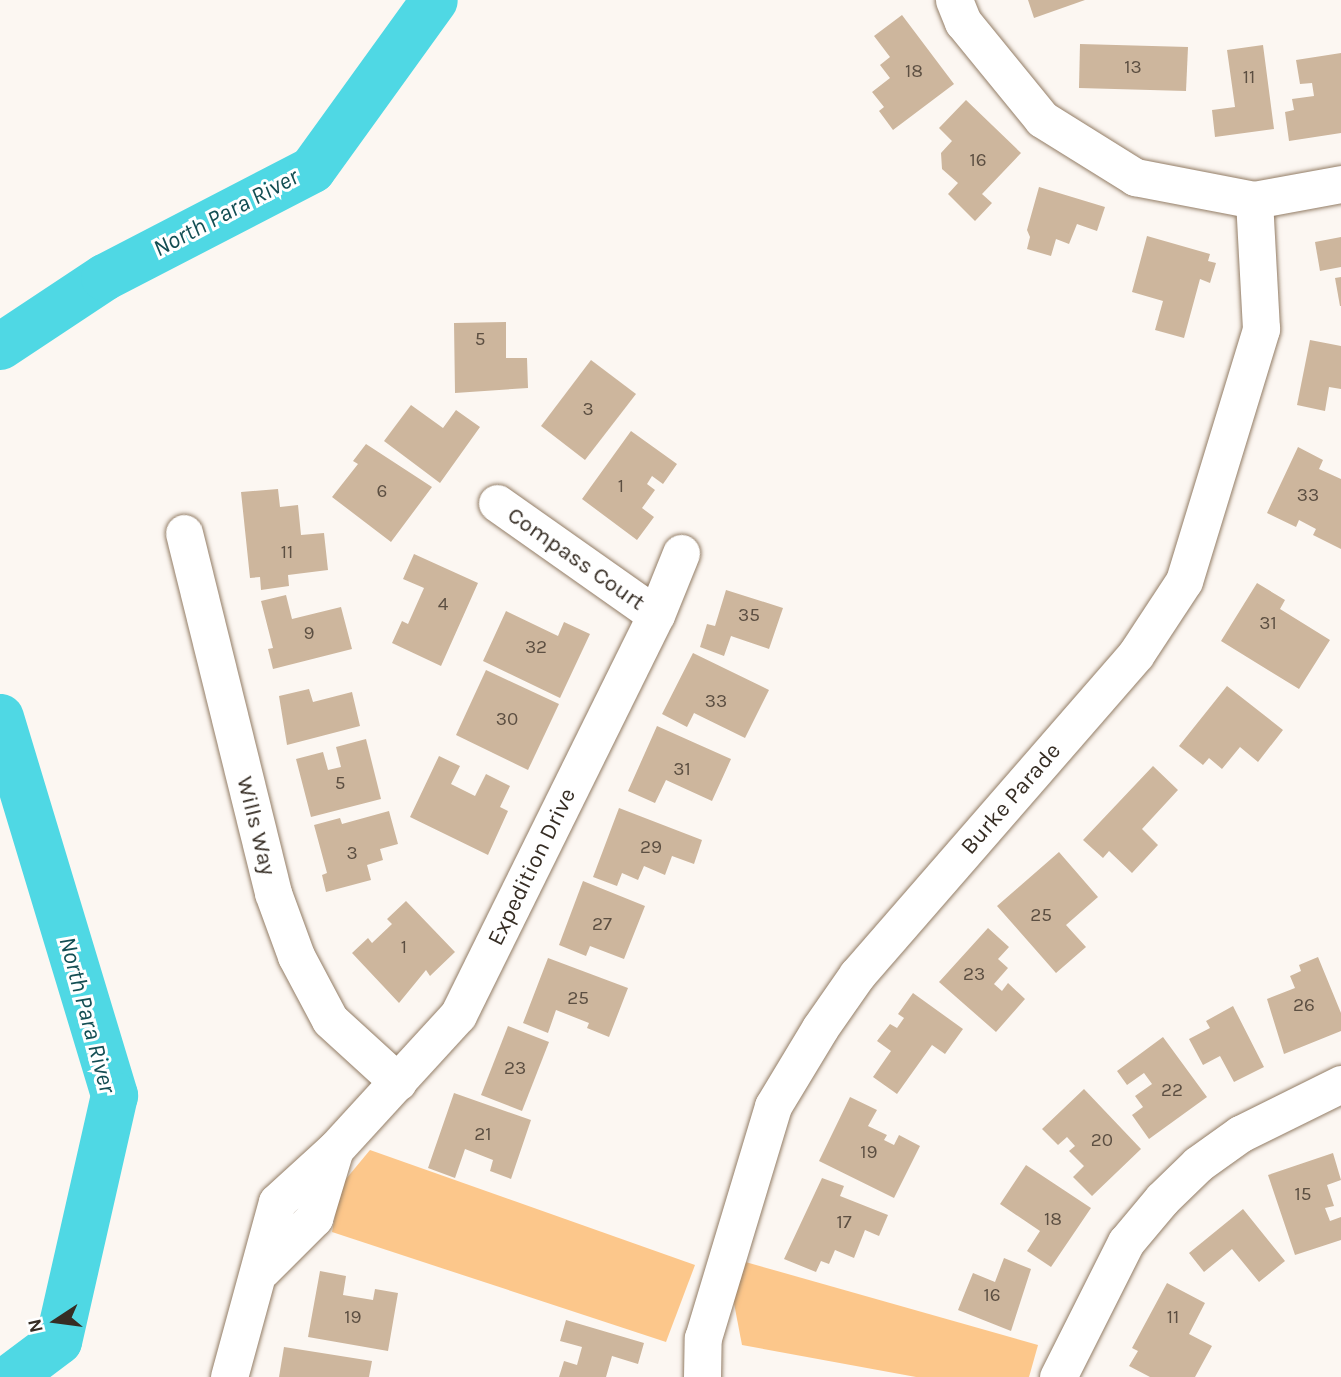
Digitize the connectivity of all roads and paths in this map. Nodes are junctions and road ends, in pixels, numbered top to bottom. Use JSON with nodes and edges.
{"nodes":[{"id":1,"x":954,"y":0,"type":"edge"},
{"id":2,"x":1341,"y":184,"type":"edge"},
{"id":3,"x":1254,"y":201,"type":"junction"},
{"id":4,"x":497,"y":503,"type":"dead end"},
{"id":5,"x":184,"y":533,"type":"dead end"},
{"id":6,"x":681,"y":553,"type":"dead end"},
{"id":7,"x":656,"y":615,"type":"junction"},
{"id":8,"x":398,"y":1082,"type":"junction"},
{"id":9,"x":1341,"y":1084,"type":"edge"},
{"id":10,"x":229,"y":1377,"type":"edge"},
{"id":11,"x":702,"y":1377,"type":"edge"},
{"id":12,"x":1058,"y":1377,"type":"edge"}],
"edges":[{"from":1,"to":3,"type":"street"},
{"from":2,"to":3,"type":"street"},
{"from":3,"to":11,"type":"street","name":"Burke Parade"},
{"from":4,"to":7,"type":"street","name":"Compass Court"},
{"from":5,"to":8,"type":"street","name":"Wills Way"},
{"from":6,"to":7,"type":"street","name":"Expedition Drive"},
{"from":7,"to":8,"type":"street","name":"Expedition Drive"},
{"from":8,"to":10,"type":"street","name":"Expedition Drive"},
{"from":9,"to":12,"type":"street"}]}
